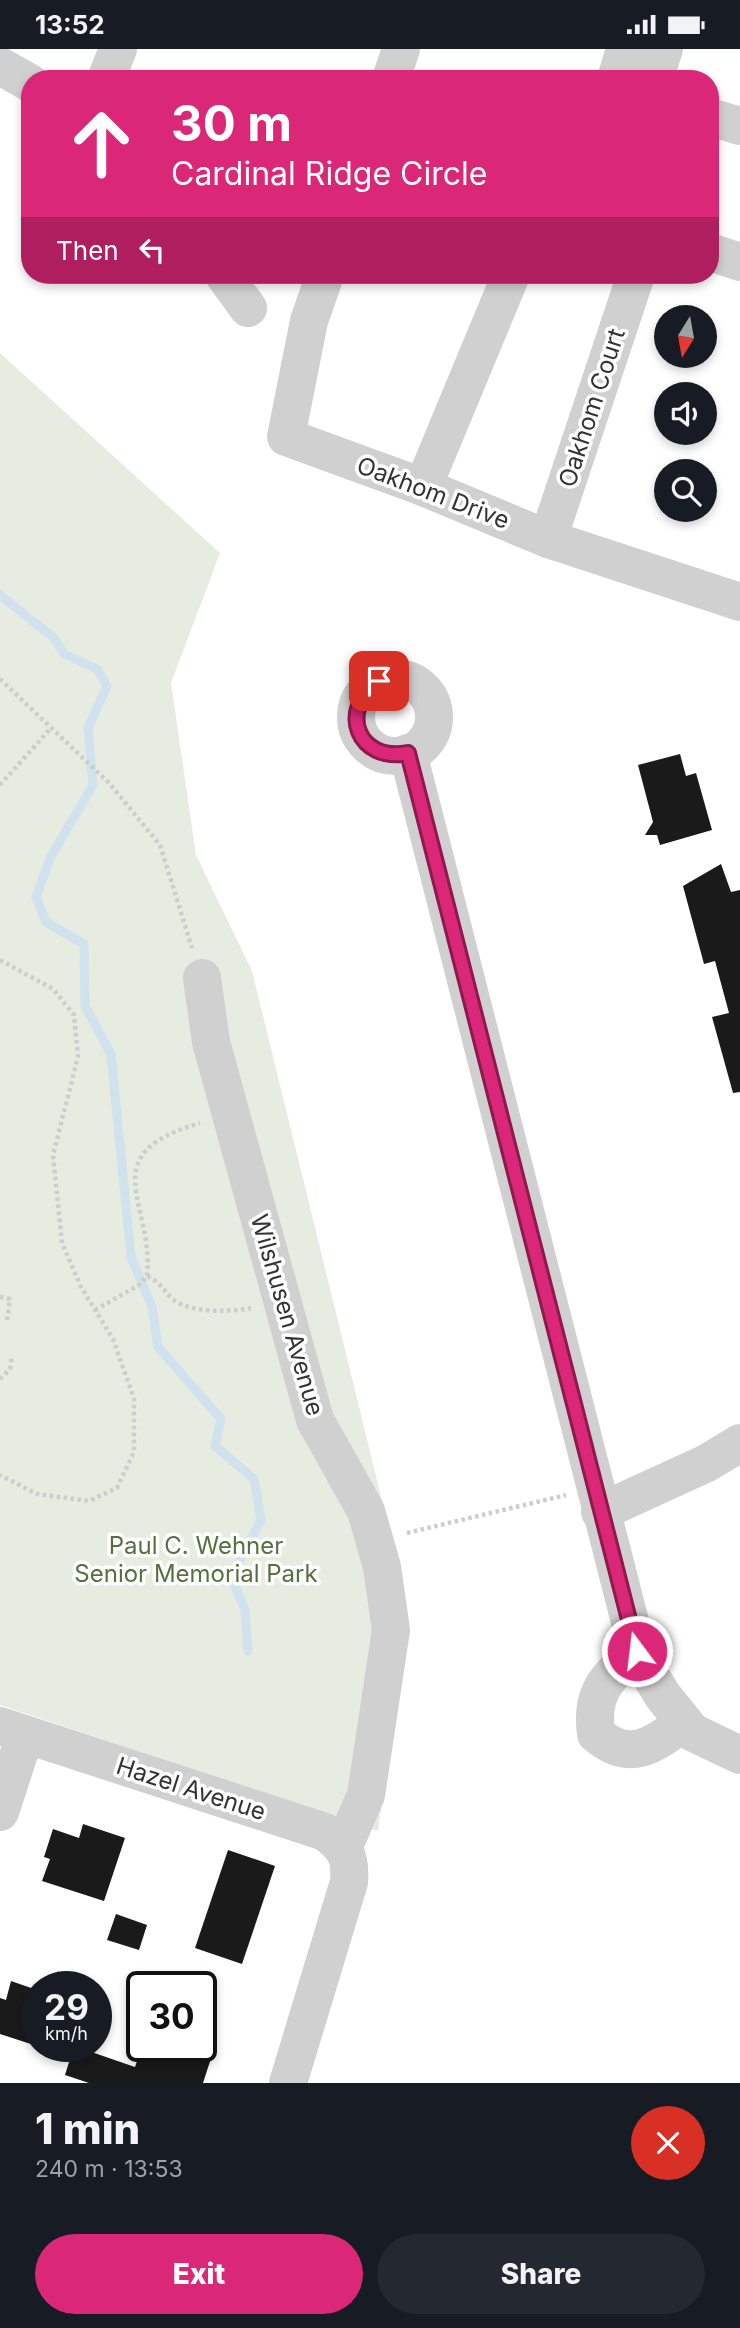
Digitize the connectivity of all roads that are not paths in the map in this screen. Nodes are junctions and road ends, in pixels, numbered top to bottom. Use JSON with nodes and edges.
{"nodes":[{"id":1,"x":118,"y":49,"type":"edge"},
{"id":2,"x":401,"y":49,"type":"edge"},
{"id":3,"x":625,"y":49,"type":"edge"},
{"id":4,"x":664,"y":49,"type":"edge"},
{"id":5,"x":0,"y":66,"type":"edge"},
{"id":6,"x":110,"y":70,"type":"edge"},
{"id":7,"x":394,"y":70,"type":"edge"},
{"id":8,"x":619,"y":70,"type":"edge"},
{"id":9,"x":657,"y":70,"type":"edge"},
{"id":10,"x":21,"y":78,"type":"edge"},
{"id":11,"x":719,"y":120,"type":"edge"},
{"id":12,"x":740,"y":126,"type":"edge"},
{"id":13,"x":719,"y":255,"type":"edge"},
{"id":14,"x":740,"y":262,"type":"edge"},
{"id":15,"x":231,"y":284,"type":"edge"},
{"id":16,"x":322,"y":284,"type":"edge"},
{"id":17,"x":507,"y":284,"type":"edge"},
{"id":18,"x":633,"y":284,"type":"edge"},
{"id":19,"x":248,"y":308,"type":"dead end"},
{"id":20,"x":423,"y":488,"type":"junction"},
{"id":21,"x":548,"y":539,"type":"junction"},
{"id":22,"x":740,"y":602,"type":"edge"},
{"id":23,"x":408,"y":753,"type":"dead end"},
{"id":24,"x":202,"y":978,"type":"road end"},
{"id":25,"x":740,"y":1443,"type":"edge"},
{"id":26,"x":597,"y":1500,"type":"junction"},
{"id":27,"x":637,"y":1651,"type":"junction"},
{"id":28,"x":684,"y":1722,"type":"junction"},
{"id":29,"x":13,"y":1730,"type":"edge"},
{"id":30,"x":740,"y":1755,"type":"edge"},
{"id":31,"x":0,"y":1812,"type":"edge"},
{"id":32,"x":347,"y":1864,"type":"junction"},
{"id":33,"x":293,"y":2082,"type":"edge"}],
"edges":[{"from":1,"to":6,"type":"street"},
{"from":2,"to":7,"type":"street"},
{"from":3,"to":8,"type":"street"},
{"from":4,"to":9,"type":"street"},
{"from":5,"to":10,"type":"street"},
{"from":11,"to":12,"type":"street"},
{"from":13,"to":14,"type":"street"},
{"from":15,"to":19,"type":"street"},
{"from":16,"to":20,"type":"street","name":"Oakhom Drive"},
{"from":17,"to":20,"type":"street"},
{"from":18,"to":21,"type":"street","name":"Oakhom Court"},
{"from":20,"to":21,"type":"street","name":"Oakhom Drive"},
{"from":21,"to":22,"type":"street","name":"Oakhom Drive"},
{"from":23,"to":26,"type":"street"},
{"from":24,"to":32,"type":"street","name":"Wilshusen Avenue"},
{"from":25,"to":26,"type":"street"},
{"from":26,"to":27,"type":"street"},
{"from":27,"to":28,"type":"street"},
{"from":27,"to":28,"type":"street"},
{"from":28,"to":30,"type":"street"},
{"from":29,"to":31,"type":"street"},
{"from":29,"to":32,"type":"street","name":"Hazel Avenue"},
{"from":32,"to":33,"type":"street","name":"Wilshusen Avenue"}]}
